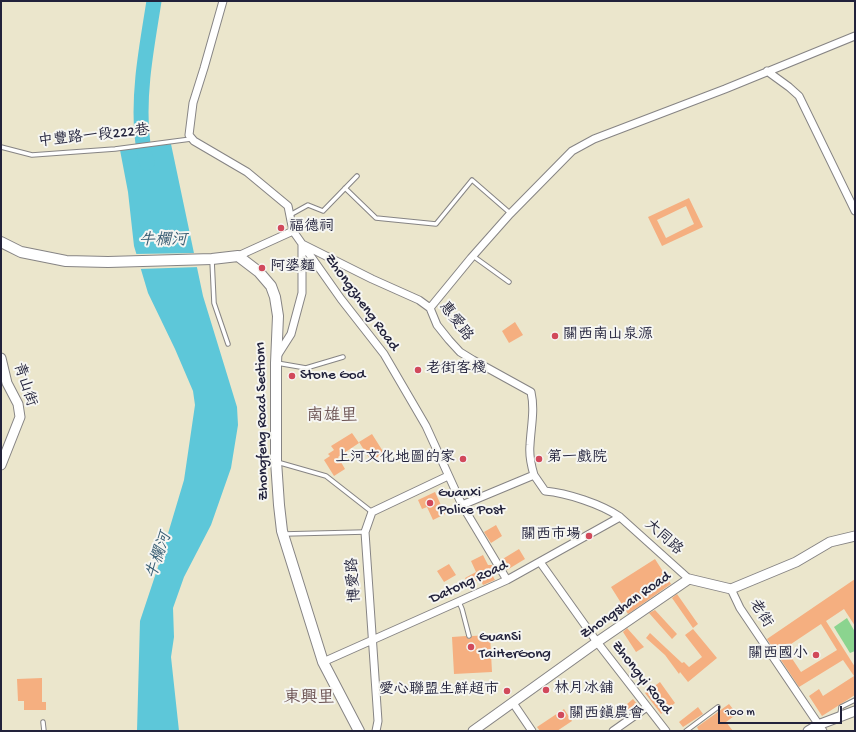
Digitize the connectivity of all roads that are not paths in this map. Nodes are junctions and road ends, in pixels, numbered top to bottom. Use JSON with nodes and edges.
{"nodes":[{"id":1,"x":223,"y":1,"type":"edge"},
{"id":2,"x":855,"y":36,"type":"edge"},
{"id":3,"x":767,"y":71,"type":"junction"},
{"id":4,"x":191,"y":139,"type":"junction"},
{"id":5,"x":1,"y":147,"type":"edge"},
{"id":6,"x":356,"y":176,"type":"dead end"},
{"id":7,"x":345,"y":188,"type":"junction"},
{"id":8,"x":855,"y":211,"type":"edge"},
{"id":9,"x":510,"y":214,"type":"junction"},
{"id":10,"x":290,"y":215,"type":"junction"},
{"id":11,"x":293,"y":231,"type":"junction"},
{"id":12,"x":1,"y":242,"type":"edge"},
{"id":13,"x":302,"y":244,"type":"junction"},
{"id":14,"x":238,"y":256,"type":"junction"},
{"id":15,"x":473,"y":256,"type":"junction"},
{"id":16,"x":212,"y":259,"type":"junction"},
{"id":17,"x":509,"y":282,"type":"dead end"},
{"id":18,"x":430,"y":308,"type":"junction"},
{"id":19,"x":228,"y":344,"type":"dead end"},
{"id":20,"x":343,"y":357,"type":"dead end"},
{"id":21,"x":1,"y":358,"type":"edge"},
{"id":22,"x":276,"y":360,"type":"junction"},
{"id":23,"x":4,"y":383,"type":"edge"},
{"id":24,"x":276,"y":462,"type":"junction"},
{"id":25,"x":1,"y":465,"type":"edge"},
{"id":26,"x":534,"y":475,"type":"junction"},
{"id":27,"x":448,"y":476,"type":"junction"},
{"id":28,"x":462,"y":505,"type":"junction"},
{"id":29,"x":372,"y":512,"type":"junction"},
{"id":30,"x":620,"y":516,"type":"junction"},
{"id":31,"x":364,"y":532,"type":"junction"},
{"id":32,"x":283,"y":534,"type":"junction"},
{"id":33,"x":855,"y":536,"type":"edge"},
{"id":34,"x":540,"y":562,"type":"junction"},
{"id":35,"x":689,"y":579,"type":"junction"},
{"id":36,"x":507,"y":580,"type":"junction"},
{"id":37,"x":731,"y":589,"type":"junction"},
{"id":38,"x":459,"y":602,"type":"junction"},
{"id":39,"x":469,"y":636,"type":"dead end"},
{"id":40,"x":372,"y":641,"type":"junction"},
{"id":41,"x":597,"y":642,"type":"junction"},
{"id":42,"x":323,"y":662,"type":"junction"},
{"id":43,"x":855,"y":700,"type":"edge"},
{"id":44,"x":513,"y":703,"type":"junction"},
{"id":45,"x":647,"y":707,"type":"junction"},
{"id":46,"x":718,"y":707,"type":"dead end"},
{"id":47,"x":855,"y":711,"type":"edge"},
{"id":48,"x":840,"y":715,"type":"junction"},
{"id":49,"x":44,"y":722,"type":"dead end"},
{"id":50,"x":820,"y":728,"type":"edge"},
{"id":51,"x":44,"y":731,"type":"edge"},
{"id":52,"x":359,"y":731,"type":"edge"},
{"id":53,"x":376,"y":731,"type":"edge"},
{"id":54,"x":473,"y":731,"type":"edge"},
{"id":55,"x":532,"y":731,"type":"edge"},
{"id":56,"x":613,"y":731,"type":"edge"},
{"id":57,"x":666,"y":731,"type":"edge"},
{"id":58,"x":686,"y":731,"type":"edge"},
{"id":59,"x":808,"y":731,"type":"edge"}],
"edges":[{"from":1,"to":4,"type":"street"},
{"from":2,"to":3,"type":"street"},
{"from":3,"to":8,"type":"street"},
{"from":3,"to":9,"type":"street"},
{"from":4,"to":5,"type":"lane","name":"中豐路一段222巷"},
{"from":4,"to":10,"type":"street","name":"Zhongzheng Road"},
{"from":6,"to":7,"type":"lane"},
{"from":7,"to":9,"type":"lane"},
{"from":7,"to":10,"type":"lane"},
{"from":9,"to":15,"type":"street"},
{"from":10,"to":11,"type":"street","name":"Zhongzheng Road"},
{"from":11,"to":13,"type":"street","name":"Zhongzheng Road"},
{"from":11,"to":14,"type":"street"},
{"from":12,"to":16,"type":"main road"},
{"from":13,"to":18,"type":"street","name":"惠愛路"},
{"from":13,"to":22,"type":"street"},
{"from":13,"to":27,"type":"street","name":"Zhongzheng Road"},
{"from":14,"to":16,"type":"main road"},
{"from":14,"to":22,"type":"main road","name":"Zhongfeng Road Section1"},
{"from":15,"to":17,"type":"lane"},
{"from":15,"to":18,"type":"street"},
{"from":16,"to":19,"type":"lane"},
{"from":18,"to":26,"type":"street","name":"惠愛路"},
{"from":20,"to":22,"type":"lane"},
{"from":21,"to":23,"type":"street","name":"青山街"},
{"from":22,"to":24,"type":"main road","name":"Zhongfeng Road Section1"},
{"from":23,"to":25,"type":"street","name":"青山街"},
{"from":24,"to":29,"type":"lane"},
{"from":24,"to":32,"type":"main road","name":"Zhongfeng Road Section1"},
{"from":26,"to":28,"type":"street"},
{"from":26,"to":30,"type":"street","name":"惠愛路"},
{"from":27,"to":28,"type":"street","name":"Zhongzheng Road"},
{"from":27,"to":29,"type":"street"},
{"from":28,"to":36,"type":"street","name":"Zhongzheng Road"},
{"from":29,"to":31,"type":"street","name":"博愛路"},
{"from":30,"to":34,"type":"street","name":"Datong Road"},
{"from":30,"to":35,"type":"street","name":"大同路"},
{"from":31,"to":32,"type":"lane"},
{"from":31,"to":40,"type":"street","name":"博愛路"},
{"from":32,"to":42,"type":"main road","name":"Zhongfeng Road Section1"},
{"from":33,"to":37,"type":"street"},
{"from":34,"to":36,"type":"street","name":"Datong Road"},
{"from":34,"to":41,"type":"street","name":"Zhongyi Road"},
{"from":35,"to":37,"type":"street","name":"Zhongshan Road"},
{"from":35,"to":41,"type":"street","name":"Zhongshan Road"},
{"from":36,"to":38,"type":"street","name":"Datong Road"},
{"from":37,"to":50,"type":"street","name":"老街"},
{"from":38,"to":39,"type":"lane"},
{"from":38,"to":40,"type":"street","name":"Datong Road"},
{"from":40,"to":42,"type":"street","name":"Datong Road"},
{"from":40,"to":53,"type":"street","name":"博愛路"},
{"from":41,"to":44,"type":"street","name":"Zhongshan Road"},
{"from":41,"to":45,"type":"street","name":"Zhongyi Road"},
{"from":42,"to":52,"type":"main road","name":"Zhongfeng Road Section1"},
{"from":43,"to":48,"type":"lane"},
{"from":44,"to":54,"type":"street","name":"Zhongshan Road"},
{"from":44,"to":55,"type":"street"},
{"from":45,"to":56,"type":"street"},
{"from":45,"to":57,"type":"street","name":"Zhongyi Road"},
{"from":46,"to":58,"type":"lane"},
{"from":47,"to":48,"type":"street"},
{"from":48,"to":50,"type":"street"},
{"from":49,"to":51,"type":"lane"},
{"from":50,"to":59,"type":"street"}]}
